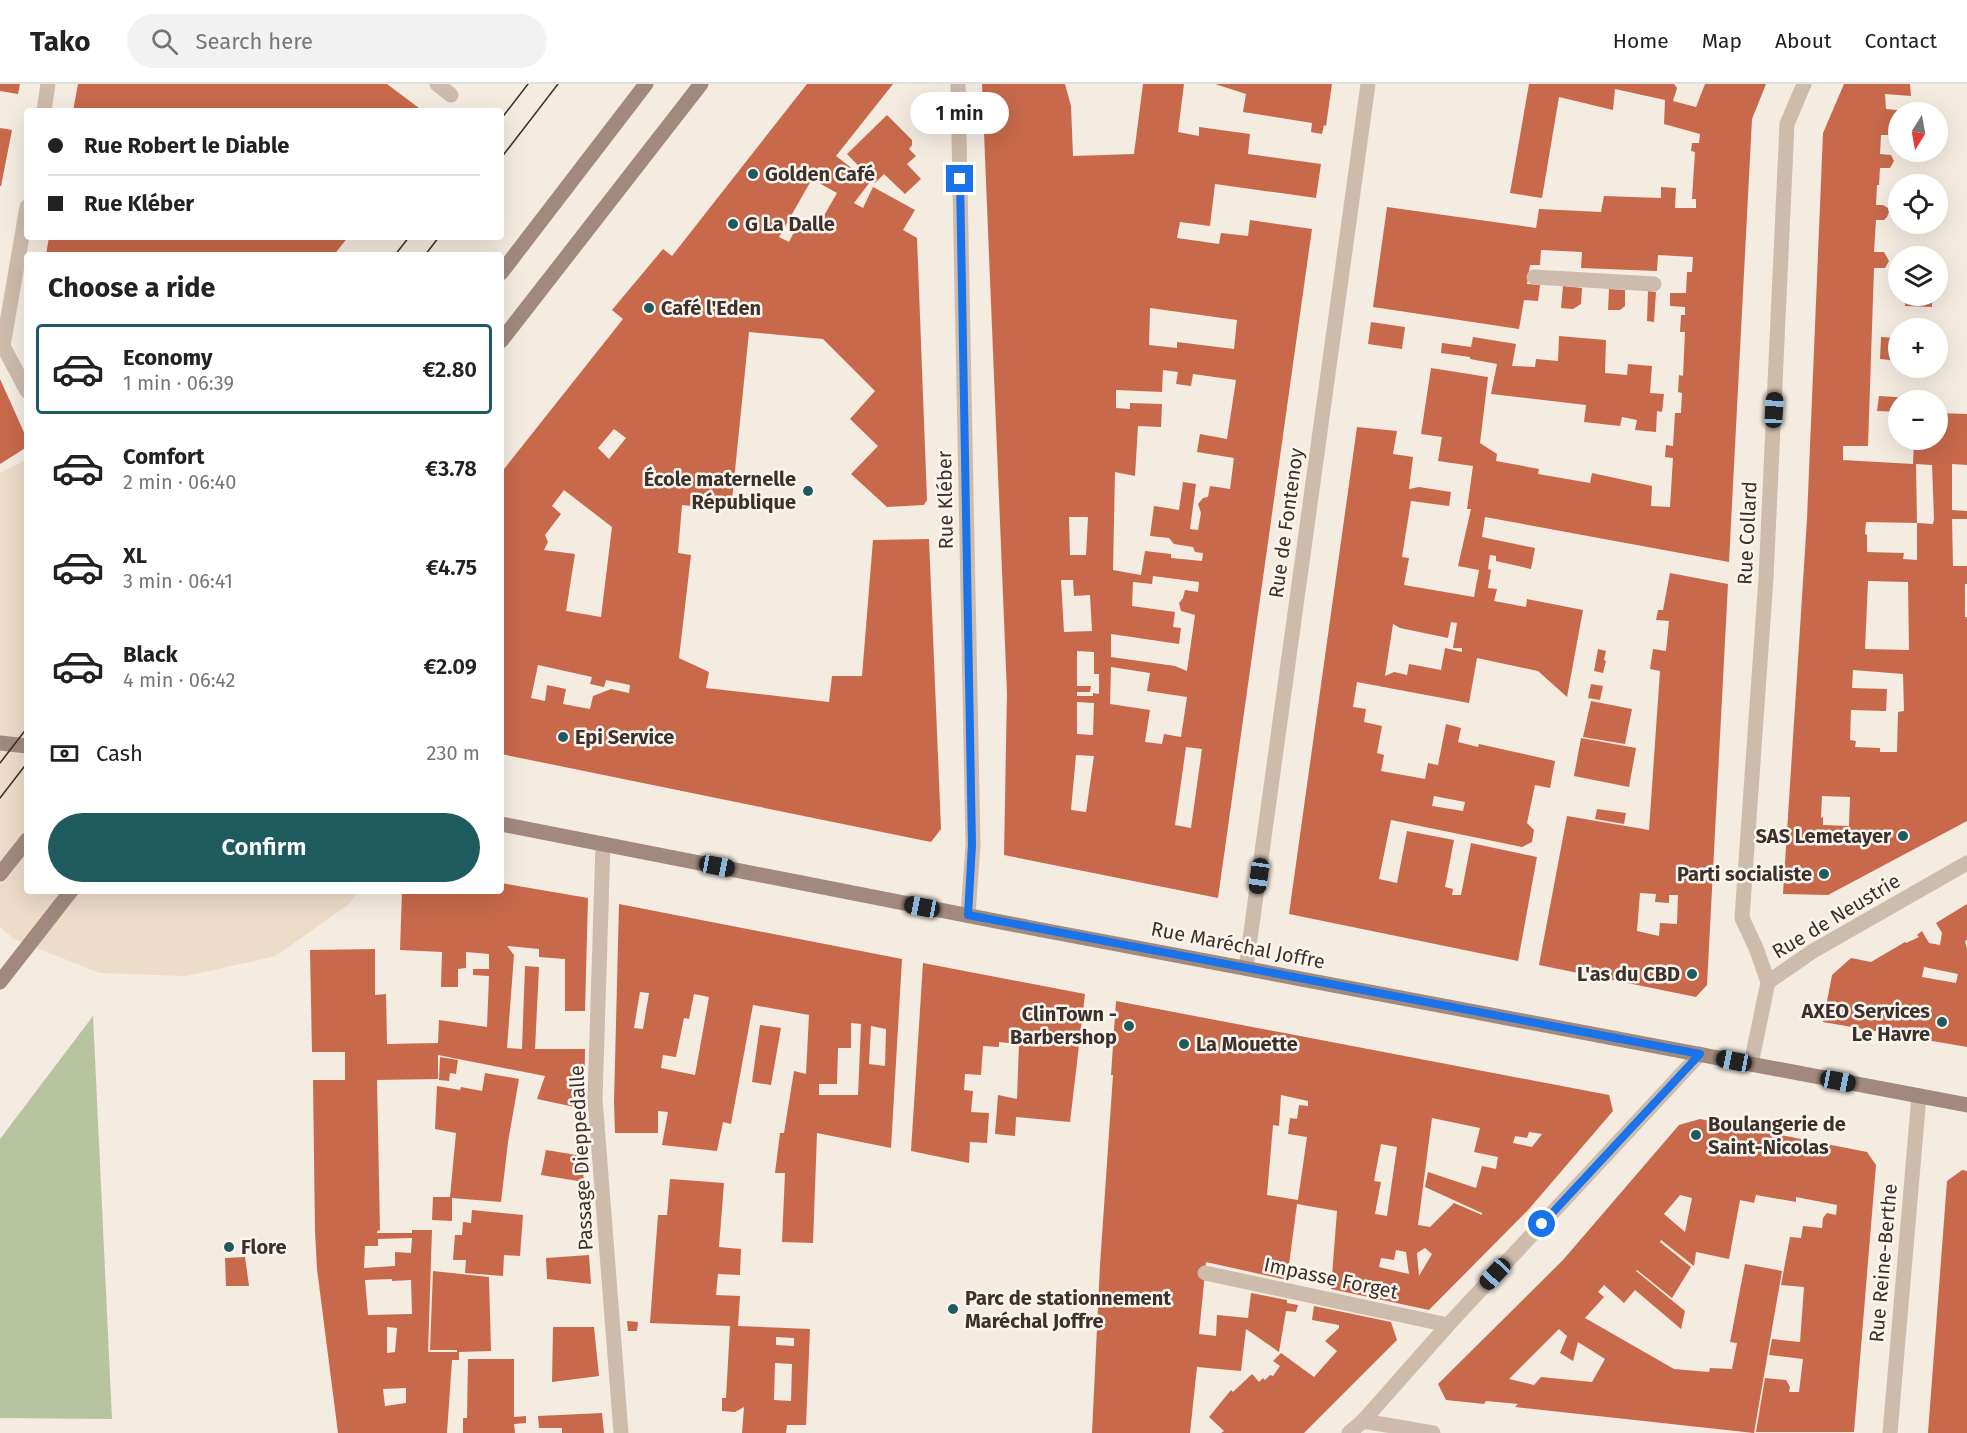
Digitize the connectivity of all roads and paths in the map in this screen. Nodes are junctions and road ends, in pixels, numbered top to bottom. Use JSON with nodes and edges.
{"nodes":[{"id":1,"x":48,"y":84,"type":"edge"},
{"id":2,"x":437,"y":84,"type":"edge"},
{"id":3,"x":646,"y":84,"type":"edge"},
{"id":4,"x":701,"y":84,"type":"edge"},
{"id":5,"x":958,"y":84,"type":"edge"},
{"id":6,"x":1368,"y":84,"type":"edge"},
{"id":7,"x":1804,"y":84,"type":"edge"},
{"id":8,"x":451,"y":95,"type":"dead end"},
{"id":9,"x":44,"y":108,"type":"edge"},
{"id":10,"x":24,"y":224,"type":"edge"},
{"id":11,"x":504,"y":269,"type":"edge"},
{"id":12,"x":1534,"y":277,"type":"dead end"},
{"id":13,"x":1654,"y":284,"type":"dead end"},
{"id":14,"x":504,"y":337,"type":"edge"},
{"id":15,"x":24,"y":385,"type":"edge"},
{"id":16,"x":0,"y":743,"type":"edge"},
{"id":17,"x":24,"y":746,"type":"edge"},
{"id":18,"x":504,"y":825,"type":"edge"},
{"id":19,"x":24,"y":844,"type":"edge"},
{"id":20,"x":603,"y":844,"type":"junction"},
{"id":21,"x":1967,"y":863,"type":"edge"},
{"id":22,"x":0,"y":874,"type":"edge"},
{"id":23,"x":69,"y":894,"type":"edge"},
{"id":24,"x":968,"y":915,"type":"junction"},
{"id":25,"x":1246,"y":968,"type":"junction"},
{"id":26,"x":0,"y":982,"type":"edge"},
{"id":27,"x":1768,"y":982,"type":"junction"},
{"id":28,"x":1700,"y":1054,"type":"junction"},
{"id":29,"x":1751,"y":1064,"type":"junction"},
{"id":30,"x":1919,"y":1096,"type":"junction"},
{"id":31,"x":1967,"y":1105,"type":"edge"},
{"id":32,"x":1205,"y":1273,"type":"dead end"},
{"id":33,"x":1448,"y":1325,"type":"junction"},
{"id":34,"x":1363,"y":1421,"type":"junction"},
{"id":35,"x":621,"y":1433,"type":"edge"},
{"id":36,"x":1349,"y":1433,"type":"edge"},
{"id":37,"x":1433,"y":1433,"type":"edge"},
{"id":38,"x":1890,"y":1433,"type":"edge"}],
"edges":[{"from":1,"to":9,"type":"street"},
{"from":2,"to":8,"type":"street"},
{"from":3,"to":11,"type":"main road"},
{"from":4,"to":14,"type":"main road"},
{"from":5,"to":24,"type":"street","name":"Rue Kléber"},
{"from":6,"to":25,"type":"street","name":"Rue de Fontenoy"},
{"from":7,"to":27,"type":"street","name":"Rue Collard"},
{"from":10,"to":15,"type":"street"},
{"from":12,"to":13,"type":"street"},
{"from":16,"to":17,"type":"main road"},
{"from":18,"to":20,"type":"main road","name":"Rue Maréchal Joffre"},
{"from":19,"to":22,"type":"main road"},
{"from":20,"to":24,"type":"main road","name":"Rue Maréchal Joffre"},
{"from":20,"to":35,"type":"street","name":"Passage Dieppedalle"},
{"from":21,"to":27,"type":"street","name":"Rue de Neustrie"},
{"from":23,"to":26,"type":"main road"},
{"from":24,"to":25,"type":"main road","name":"Rue Maréchal Joffre"},
{"from":25,"to":28,"type":"main road","name":"Rue Maréchal Joffre"},
{"from":27,"to":29,"type":"street","name":"Rue de Neustrie"},
{"from":28,"to":29,"type":"main road","name":"Rue Maréchal Joffre"},
{"from":28,"to":33,"type":"street"},
{"from":29,"to":30,"type":"main road","name":"Rue Maréchal Joffre"},
{"from":30,"to":31,"type":"main road","name":"Rue Maréchal Joffre"},
{"from":30,"to":38,"type":"street","name":"Rue Reine-Berthe"},
{"from":32,"to":33,"type":"street","name":"Impasse Forget"},
{"from":33,"to":34,"type":"street"},
{"from":34,"to":36,"type":"street"},
{"from":34,"to":37,"type":"street"}]}
